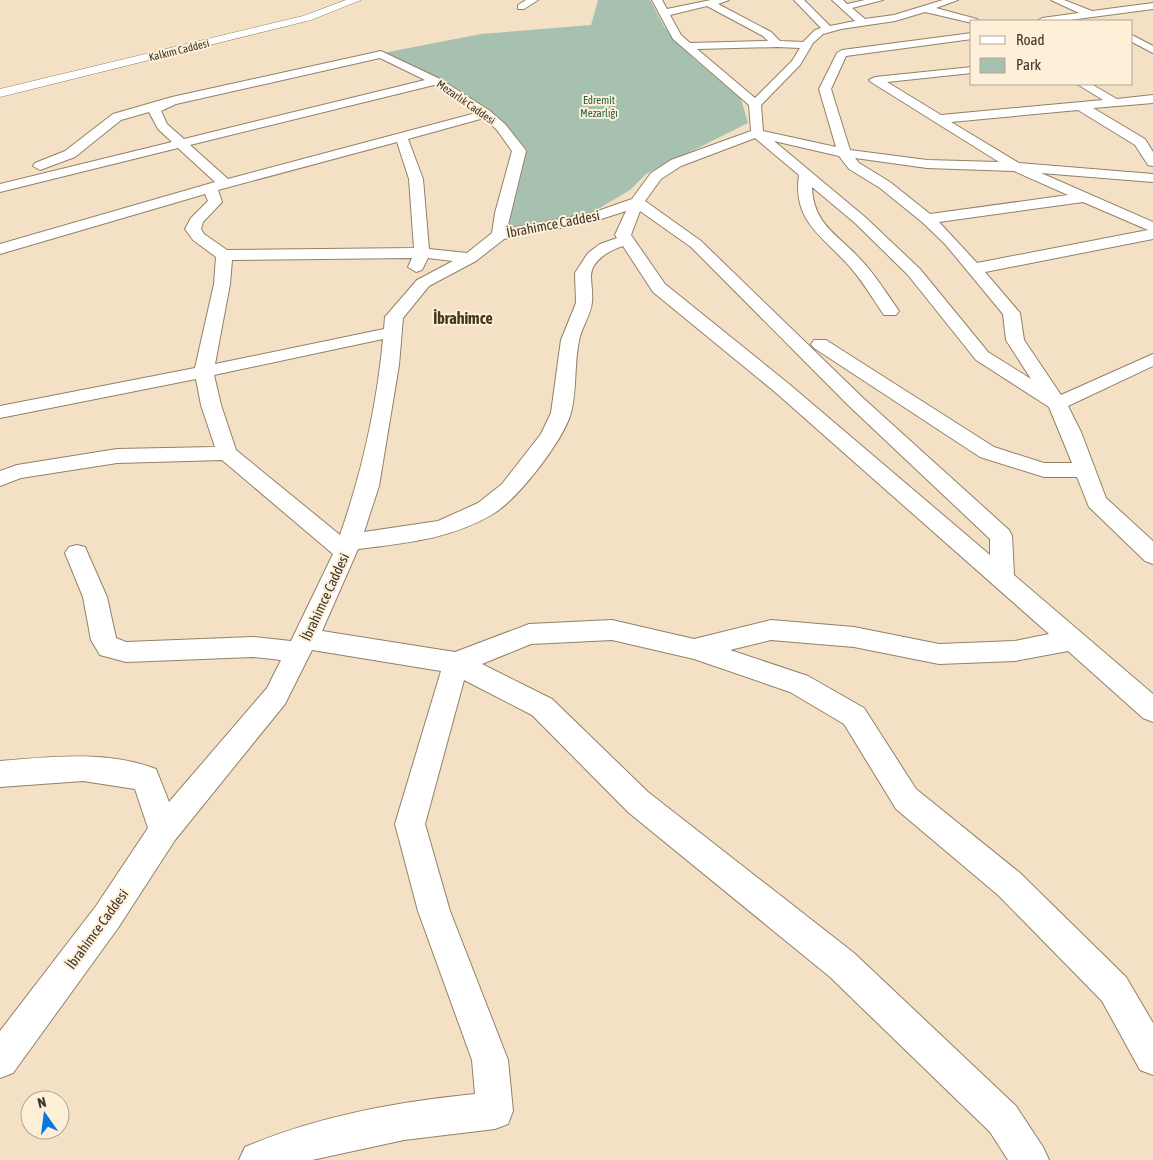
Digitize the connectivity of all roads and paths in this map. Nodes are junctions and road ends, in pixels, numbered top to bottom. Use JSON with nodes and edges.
{"nodes":[{"id":1,"x":330,"y":0,"type":"edge"},
{"id":2,"x":356,"y":0,"type":"edge"},
{"id":3,"x":532,"y":0,"type":"edge"},
{"id":4,"x":657,"y":0,"type":"edge"},
{"id":5,"x":725,"y":0,"type":"edge"},
{"id":6,"x":799,"y":0,"type":"edge"},
{"id":7,"x":837,"y":0,"type":"edge"},
{"id":8,"x":878,"y":0,"type":"edge"},
{"id":9,"x":953,"y":0,"type":"edge"},
{"id":10,"x":1056,"y":0,"type":"edge"},
{"id":11,"x":710,"y":4,"type":"junction"},
{"id":12,"x":1153,"y":6,"type":"edge"},
{"id":13,"x":521,"y":7,"type":"dead end"},
{"id":14,"x":846,"y":7,"type":"junction"},
{"id":15,"x":926,"y":9,"type":"junction"},
{"id":16,"x":664,"y":12,"type":"junction"},
{"id":17,"x":1092,"y":15,"type":"junction"},
{"id":18,"x":970,"y":20,"type":"edge"},
{"id":19,"x":1050,"y":20,"type":"edge"},
{"id":20,"x":1100,"y":20,"type":"edge"},
{"id":21,"x":865,"y":24,"type":"junction"},
{"id":22,"x":828,"y":29,"type":"junction"},
{"id":23,"x":970,"y":36,"type":"edge"},
{"id":24,"x":1133,"y":39,"type":"edge"},
{"id":25,"x":778,"y":44,"type":"junction"},
{"id":26,"x":806,"y":45,"type":"junction"},
{"id":27,"x":688,"y":46,"type":"junction"},
{"id":28,"x":1153,"y":50,"type":"edge"},
{"id":29,"x":1139,"y":57,"type":"dead end"},
{"id":30,"x":1153,"y":57,"type":"edge"},
{"id":31,"x":970,"y":70,"type":"edge"},
{"id":32,"x":436,"y":81,"type":"junction"},
{"id":33,"x":0,"y":84,"type":"edge"},
{"id":34,"x":1084,"y":85,"type":"edge"},
{"id":35,"x":0,"y":93,"type":"edge"},
{"id":36,"x":1153,"y":99,"type":"edge"},
{"id":37,"x":1116,"y":103,"type":"junction"},
{"id":38,"x":755,"y":104,"type":"junction"},
{"id":39,"x":159,"y":106,"type":"junction"},
{"id":40,"x":1082,"y":107,"type":"junction"},
{"id":41,"x":486,"y":114,"type":"junction"},
{"id":42,"x":939,"y":119,"type":"junction"},
{"id":43,"x":757,"y":133,"type":"junction"},
{"id":44,"x":401,"y":136,"type":"junction"},
{"id":45,"x":1146,"y":142,"type":"edge"},
{"id":46,"x":181,"y":143,"type":"junction"},
{"id":47,"x":844,"y":153,"type":"junction"},
{"id":48,"x":1152,"y":160,"type":"edge"},
{"id":49,"x":1016,"y":166,"type":"junction"},
{"id":50,"x":805,"y":176,"type":"junction"},
{"id":51,"x":0,"y":177,"type":"edge"},
{"id":52,"x":1153,"y":178,"type":"edge"},
{"id":53,"x":217,"y":186,"type":"junction"},
{"id":54,"x":0,"y":188,"type":"edge"},
{"id":55,"x":1086,"y":197,"type":"junction"},
{"id":56,"x":637,"y":202,"type":"junction"},
{"id":57,"x":927,"y":219,"type":"junction"},
{"id":58,"x":1153,"y":227,"type":"edge"},
{"id":59,"x":1153,"y":234,"type":"edge"},
{"id":60,"x":499,"y":235,"type":"junction"},
{"id":61,"x":626,"y":240,"type":"junction"},
{"id":62,"x":0,"y":249,"type":"edge"},
{"id":63,"x":422,"y":253,"type":"junction"},
{"id":64,"x":224,"y":255,"type":"junction"},
{"id":65,"x":470,"y":258,"type":"junction"},
{"id":66,"x":973,"y":269,"type":"junction"},
{"id":67,"x":890,"y":311,"type":"dead end"},
{"id":68,"x":393,"y":324,"type":"junction"},
{"id":69,"x":820,"y":344,"type":"dead end"},
{"id":70,"x":1153,"y":359,"type":"edge"},
{"id":71,"x":204,"y":371,"type":"junction"},
{"id":72,"x":1057,"y":404,"type":"junction"},
{"id":73,"x":0,"y":412,"type":"edge"},
{"id":74,"x":227,"y":453,"type":"junction"},
{"id":75,"x":1085,"y":470,"type":"junction"},
{"id":76,"x":0,"y":479,"type":"edge"},
{"id":77,"x":348,"y":547,"type":"junction"},
{"id":78,"x":77,"y":553,"type":"dead end"},
{"id":79,"x":1153,"y":555,"type":"edge"},
{"id":80,"x":1002,"y":579,"type":"junction"},
{"id":81,"x":1073,"y":640,"type":"junction"},
{"id":82,"x":302,"y":645,"type":"junction"},
{"id":83,"x":694,"y":649,"type":"junction"},
{"id":84,"x":456,"y":663,"type":"junction"},
{"id":85,"x":1153,"y":710,"type":"edge"},
{"id":86,"x":0,"y":774,"type":"edge"},
{"id":87,"x":164,"y":830,"type":"junction"},
{"id":88,"x":1153,"y":1057,"type":"edge"},
{"id":89,"x":0,"y":1060,"type":"edge"},
{"id":90,"x":258,"y":1160,"type":"edge"},
{"id":91,"x":1030,"y":1160,"type":"edge"}],
"edges":[{"from":1,"to":33,"type":"main road","name":"Kalkım Caddesi"},
{"from":2,"to":35,"type":"main road","name":"Kalkım Caddesi"},
{"from":3,"to":13,"type":"street"},
{"from":4,"to":16,"type":"street"},
{"from":5,"to":11,"type":"street"},
{"from":6,"to":22,"type":"street"},
{"from":7,"to":14,"type":"street"},
{"from":8,"to":14,"type":"street"},
{"from":9,"to":15,"type":"street"},
{"from":10,"to":17,"type":"street"},
{"from":11,"to":16,"type":"street"},
{"from":11,"to":25,"type":"street"},
{"from":12,"to":17,"type":"street"},
{"from":14,"to":21,"type":"street"},
{"from":15,"to":18,"type":"street"},
{"from":15,"to":21,"type":"street"},
{"from":16,"to":27,"type":"street"},
{"from":17,"to":19,"type":"street"},
{"from":17,"to":20,"type":"street"},
{"from":21,"to":22,"type":"street"},
{"from":22,"to":26,"type":"street"},
{"from":23,"to":47,"type":"street"},
{"from":24,"to":28,"type":"street"},
{"from":25,"to":26,"type":"street"},
{"from":25,"to":27,"type":"street"},
{"from":26,"to":38,"type":"street"},
{"from":27,"to":38,"type":"street"},
{"from":29,"to":30,"type":"street"},
{"from":31,"to":42,"type":"street"},
{"from":32,"to":39,"type":"street","name":"Mezarlık Caddesi"},
{"from":32,"to":41,"type":"street","name":"Mezarlık Caddesi"},
{"from":32,"to":46,"type":"street"},
{"from":34,"to":37,"type":"street"},
{"from":36,"to":37,"type":"street"},
{"from":37,"to":40,"type":"street"},
{"from":38,"to":43,"type":"street"},
{"from":39,"to":46,"type":"street"},
{"from":39,"to":51,"type":"street"},
{"from":40,"to":42,"type":"street"},
{"from":40,"to":45,"type":"street"},
{"from":41,"to":44,"type":"street"},
{"from":41,"to":60,"type":"street","name":"Mezarlık Caddesi"},
{"from":42,"to":49,"type":"street"},
{"from":43,"to":47,"type":"street"},
{"from":43,"to":50,"type":"street"},
{"from":43,"to":56,"type":"street"},
{"from":44,"to":53,"type":"street"},
{"from":44,"to":63,"type":"street"},
{"from":45,"to":48,"type":"street"},
{"from":46,"to":53,"type":"street"},
{"from":46,"to":54,"type":"street"},
{"from":47,"to":49,"type":"street"},
{"from":47,"to":57,"type":"street"},
{"from":49,"to":52,"type":"street"},
{"from":49,"to":55,"type":"street"},
{"from":50,"to":67,"type":"street"},
{"from":50,"to":72,"type":"street"},
{"from":53,"to":62,"type":"street"},
{"from":53,"to":64,"type":"street"},
{"from":55,"to":57,"type":"street"},
{"from":55,"to":58,"type":"street"},
{"from":56,"to":60,"type":"street","name":"İbrahimce Caddesi"},
{"from":56,"to":61,"type":"street"},
{"from":56,"to":80,"type":"street"},
{"from":57,"to":66,"type":"street"},
{"from":59,"to":66,"type":"street"},
{"from":60,"to":65,"type":"street","name":"İbrahimce Caddesi"},
{"from":61,"to":77,"type":"street"},
{"from":61,"to":80,"type":"street"},
{"from":63,"to":64,"type":"street"},
{"from":63,"to":65,"type":"street"},
{"from":63,"to":68,"type":"street"},
{"from":64,"to":71,"type":"street"},
{"from":65,"to":68,"type":"street","name":"İbrahimce Caddesi"},
{"from":66,"to":72,"type":"street"},
{"from":68,"to":71,"type":"street"},
{"from":68,"to":77,"type":"street","name":"İbrahimce Caddesi"},
{"from":69,"to":75,"type":"street"},
{"from":70,"to":72,"type":"street"},
{"from":71,"to":73,"type":"street"},
{"from":71,"to":74,"type":"street"},
{"from":72,"to":75,"type":"street"},
{"from":74,"to":76,"type":"street"},
{"from":74,"to":77,"type":"street"},
{"from":75,"to":79,"type":"street"},
{"from":77,"to":82,"type":"street","name":"İbrahimce Caddesi"},
{"from":78,"to":82,"type":"street"},
{"from":80,"to":81,"type":"street"},
{"from":81,"to":83,"type":"street"},
{"from":81,"to":85,"type":"street"},
{"from":82,"to":84,"type":"street"},
{"from":82,"to":87,"type":"street","name":"İbrahimce Caddesi"},
{"from":83,"to":84,"type":"street"},
{"from":83,"to":88,"type":"street"},
{"from":84,"to":90,"type":"street"},
{"from":84,"to":91,"type":"street"},
{"from":86,"to":87,"type":"street"},
{"from":87,"to":89,"type":"street","name":"İbrahimce Caddesi"}]}
